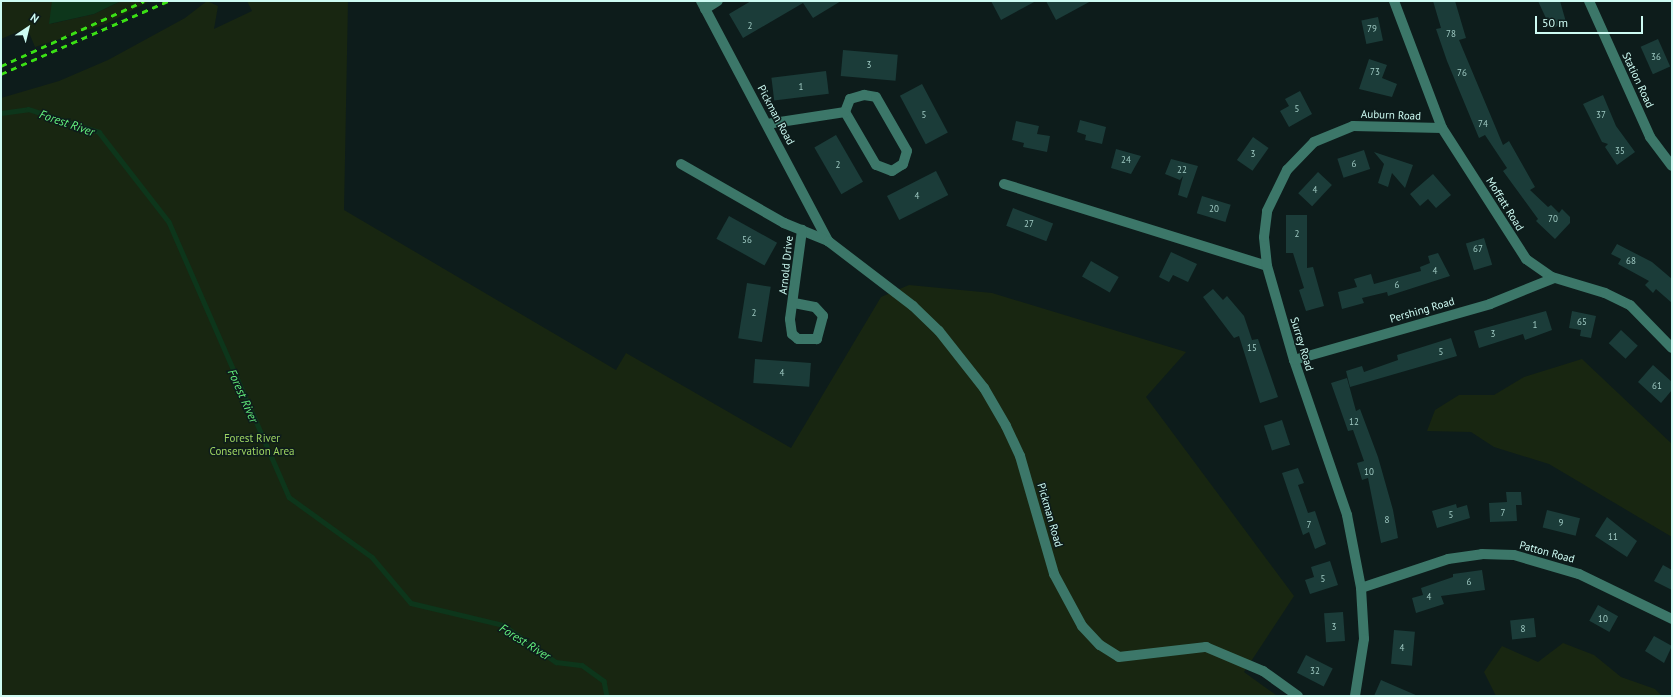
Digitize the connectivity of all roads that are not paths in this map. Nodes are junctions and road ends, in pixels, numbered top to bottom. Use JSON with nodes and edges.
{"nodes":[{"id":1,"x":718,"y":1,"type":"edge"},
{"id":2,"x":1394,"y":1,"type":"edge"},
{"id":3,"x":1589,"y":1,"type":"edge"},
{"id":4,"x":703,"y":5,"type":"edge"},
{"id":5,"x":845,"y":112,"type":"junction"},
{"id":6,"x":767,"y":124,"type":"junction"},
{"id":7,"x":1442,"y":128,"type":"junction"},
{"id":8,"x":682,"y":164,"type":"dead end"},
{"id":9,"x":1672,"y":166,"type":"edge"},
{"id":10,"x":1004,"y":184,"type":"dead end"},
{"id":11,"x":802,"y":230,"type":"junction"},
{"id":12,"x":828,"y":241,"type":"junction"},
{"id":13,"x":1267,"y":266,"type":"junction"},
{"id":14,"x":1554,"y":278,"type":"junction"},
{"id":15,"x":794,"y":303,"type":"dead end"},
{"id":16,"x":1672,"y":348,"type":"edge"},
{"id":17,"x":1294,"y":360,"type":"junction"},
{"id":18,"x":1361,"y":588,"type":"junction"},
{"id":19,"x":1672,"y":619,"type":"edge"},
{"id":20,"x":1298,"y":696,"type":"edge"},
{"id":21,"x":1355,"y":696,"type":"edge"}],
"edges":[{"from":1,"to":4,"type":"street"},
{"from":2,"to":7,"type":"street","name":"Moffatt Road"},
{"from":3,"to":9,"type":"street","name":"Station Road"},
{"from":4,"to":6,"type":"street","name":"Pickman Road"},
{"from":5,"to":5,"type":"street"},
{"from":5,"to":6,"type":"street"},
{"from":6,"to":12,"type":"street","name":"Pickman Road"},
{"from":7,"to":13,"type":"street","name":"Auburn Road"},
{"from":7,"to":14,"type":"street","name":"Moffatt Road"},
{"from":8,"to":11,"type":"street","name":"Pickman Road"},
{"from":10,"to":13,"type":"street"},
{"from":11,"to":12,"type":"street","name":"Pickman Road"},
{"from":11,"to":15,"type":"street","name":"Arnold Drive"},
{"from":12,"to":20,"type":"street","name":"Pickman Road"},
{"from":13,"to":17,"type":"street","name":"Surrey Road"},
{"from":14,"to":16,"type":"street","name":"Moffatt Road"},
{"from":14,"to":17,"type":"street","name":"Pershing Road"},
{"from":17,"to":18,"type":"street","name":"Surrey Road"},
{"from":18,"to":19,"type":"street","name":"Patton Road"},
{"from":18,"to":21,"type":"street","name":"Surrey Road"}]}
